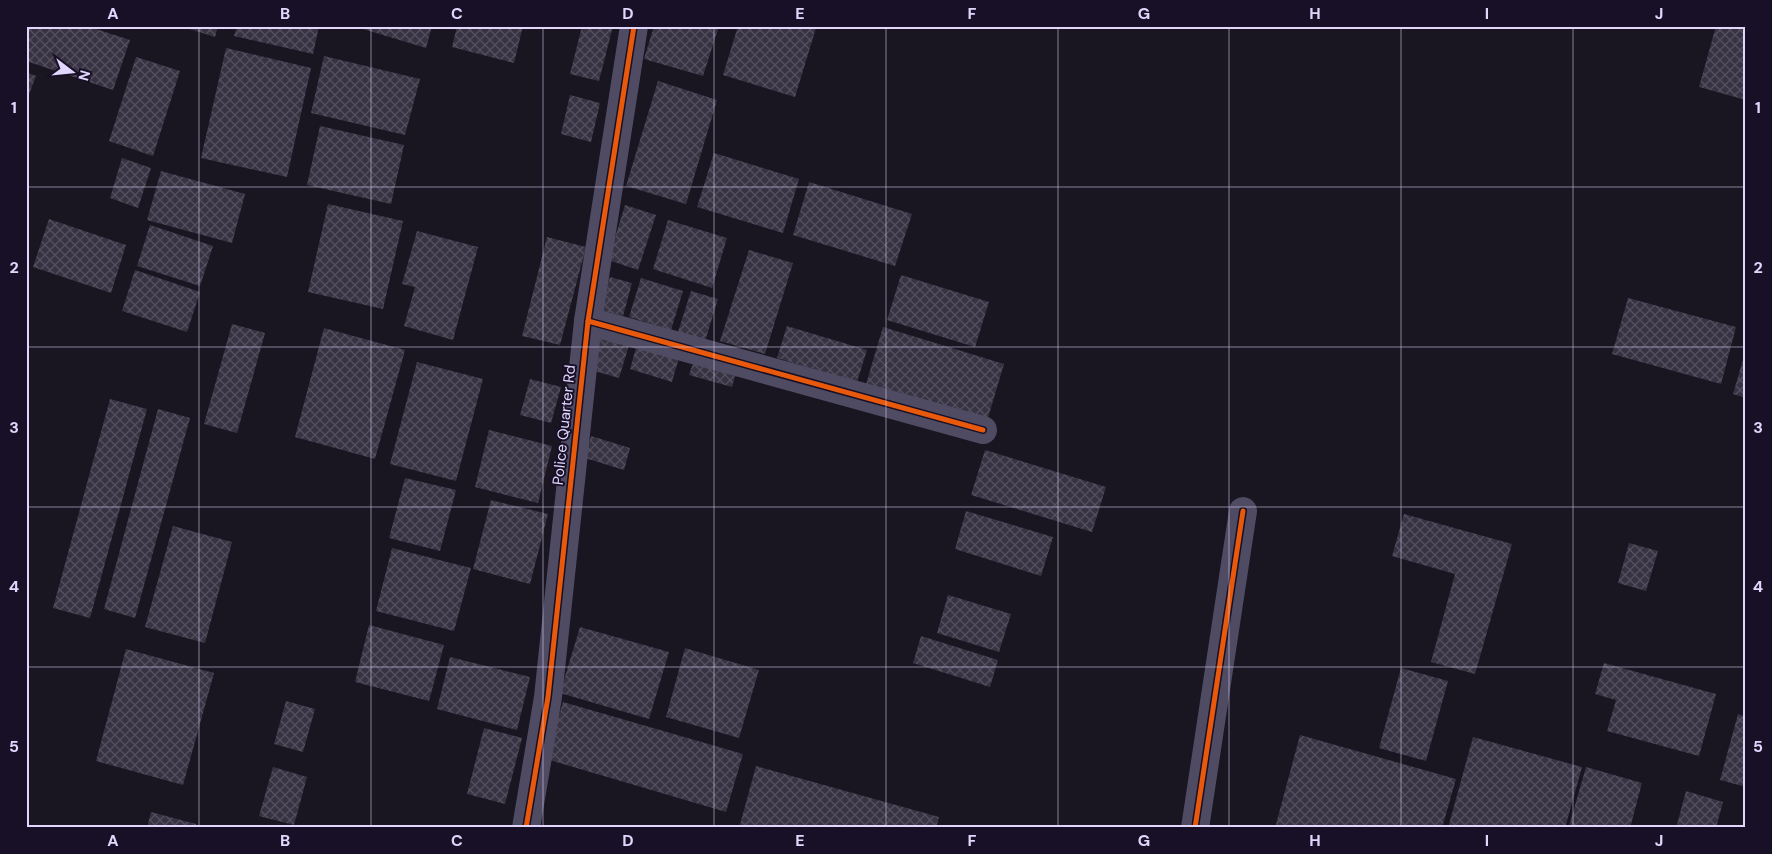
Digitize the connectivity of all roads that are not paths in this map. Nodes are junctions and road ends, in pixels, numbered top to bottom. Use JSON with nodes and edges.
{"nodes":[{"id":1,"x":634,"y":26,"type":"edge"},
{"id":2,"x":588,"y":321,"type":"junction"},
{"id":3,"x":983,"y":430,"type":"dead end"},
{"id":4,"x":1243,"y":511,"type":"dead end"},
{"id":5,"x":526,"y":828,"type":"edge"},
{"id":6,"x":1195,"y":828,"type":"edge"}],
"edges":[{"from":1,"to":2,"type":"street","name":"Police Quarter Rd"},
{"from":2,"to":3,"type":"street"},
{"from":2,"to":5,"type":"street","name":"Police Quarter Rd"},
{"from":4,"to":6,"type":"street"}]}
